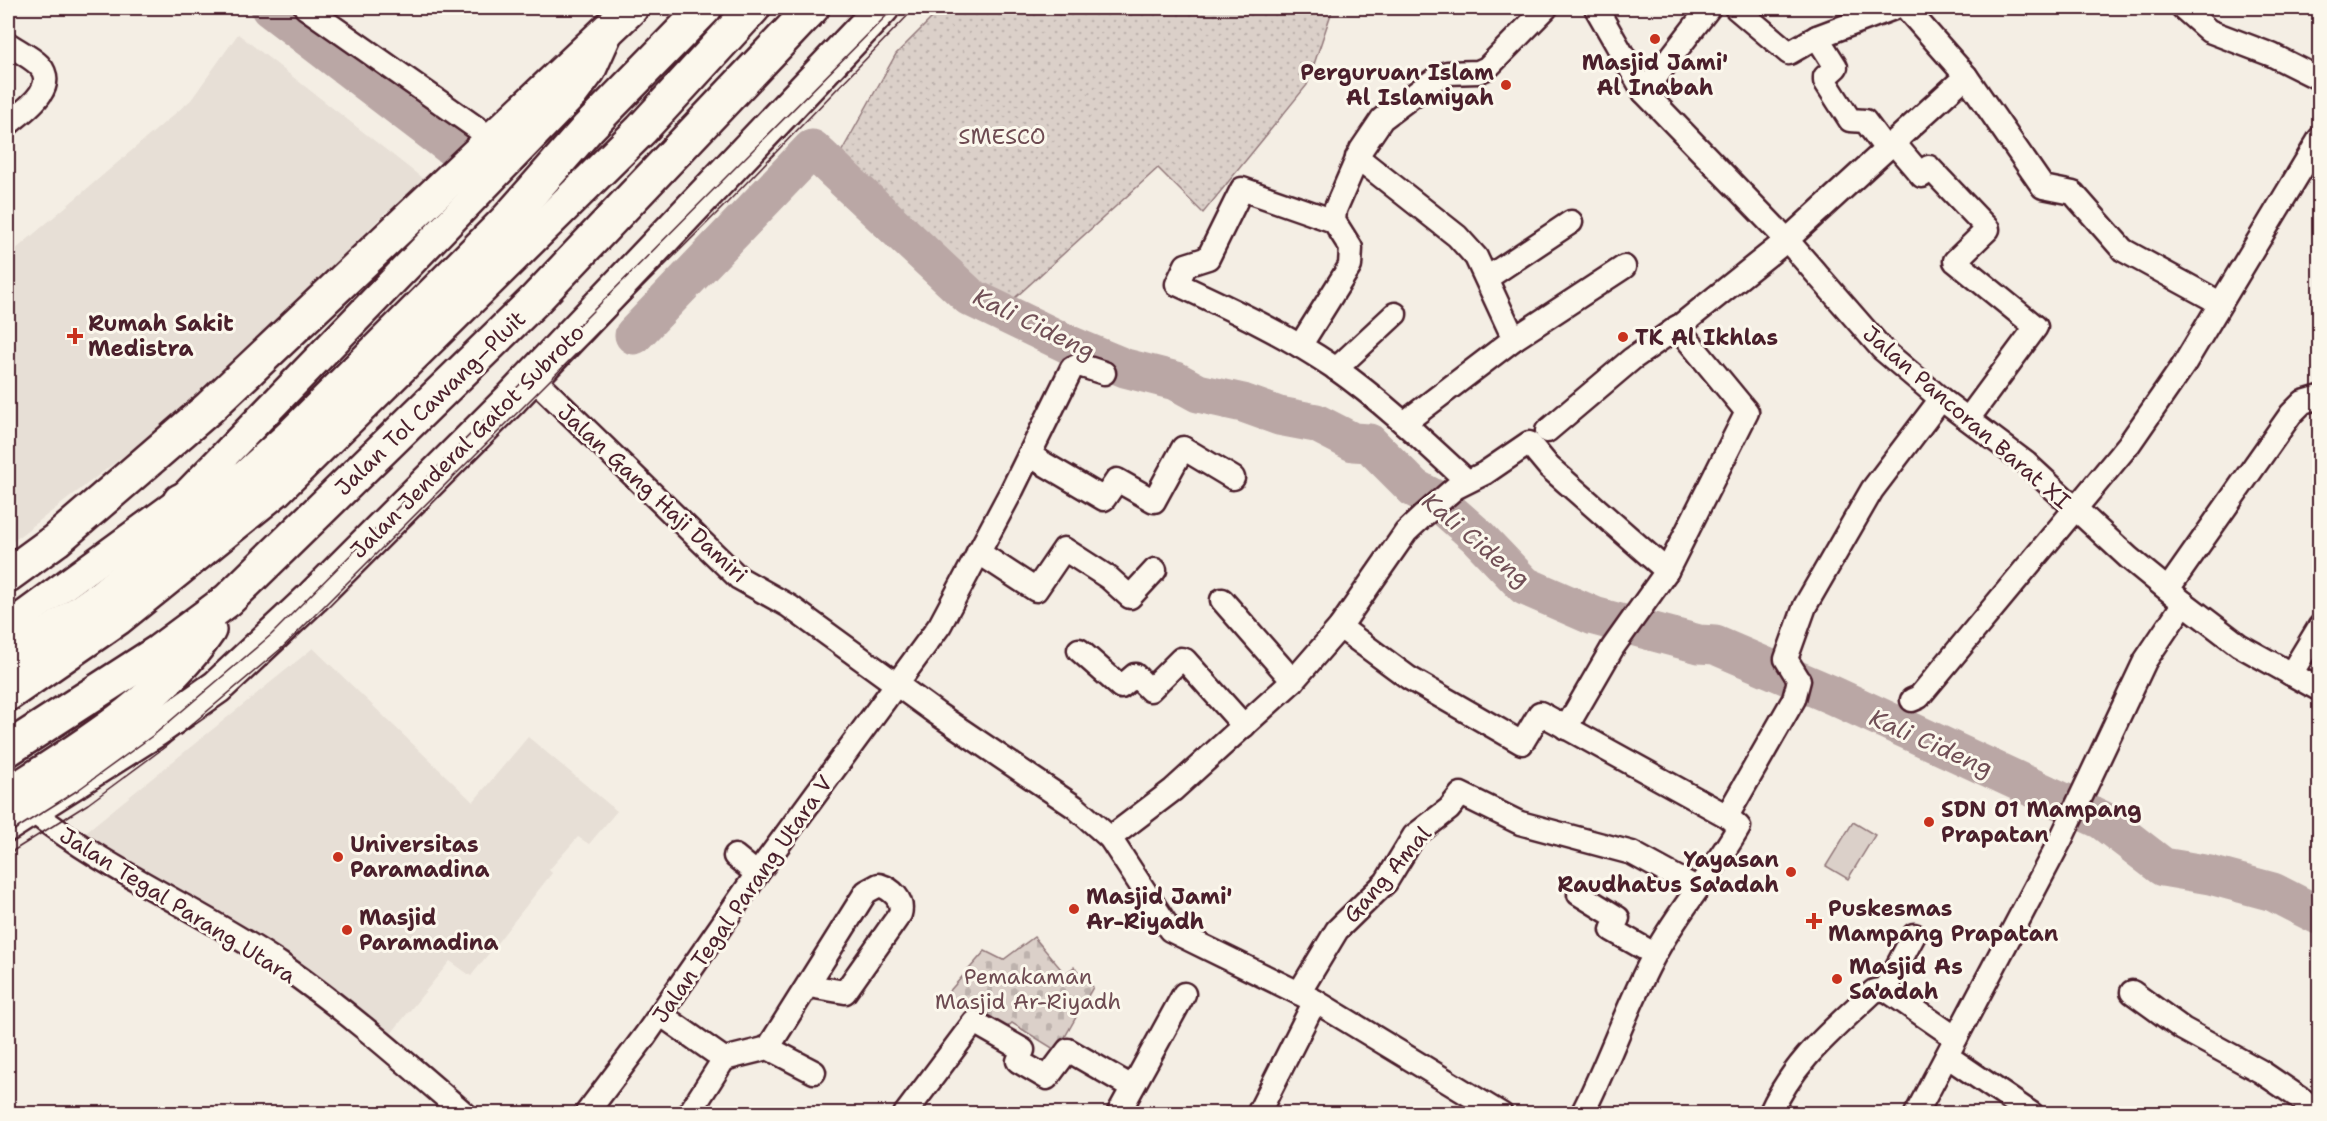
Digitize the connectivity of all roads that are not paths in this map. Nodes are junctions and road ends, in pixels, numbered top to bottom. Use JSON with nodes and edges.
{"nodes":[{"id":1,"x":306,"y":8,"type":"edge"},
{"id":2,"x":705,"y":8,"type":"edge"},
{"id":3,"x":753,"y":8,"type":"edge"},
{"id":4,"x":812,"y":8,"type":"edge"},
{"id":5,"x":882,"y":8,"type":"edge"},
{"id":6,"x":1546,"y":8,"type":"edge"},
{"id":7,"x":1596,"y":8,"type":"edge"},
{"id":8,"x":1709,"y":8,"type":"edge"},
{"id":9,"x":1736,"y":8,"type":"edge"},
{"id":10,"x":1894,"y":8,"type":"edge"},
{"id":11,"x":1906,"y":8,"type":"edge"},
{"id":12,"x":2183,"y":8,"type":"edge"},
{"id":13,"x":620,"y":19,"type":"edge"},
{"id":14,"x":1817,"y":37,"type":"junction"},
{"id":15,"x":8,"y":44,"type":"edge"},
{"id":16,"x":1966,"y":76,"type":"junction"},
{"id":17,"x":2319,"y":80,"type":"edge"},
{"id":18,"x":1644,"y":92,"type":"junction"},
{"id":19,"x":8,"y":123,"type":"edge"},
{"id":20,"x":588,"y":128,"type":"junction"},
{"id":21,"x":491,"y":138,"type":"junction"},
{"id":22,"x":2319,"y":138,"type":"edge"},
{"id":23,"x":1890,"y":146,"type":"junction"},
{"id":24,"x":1358,"y":157,"type":"junction"},
{"id":25,"x":1334,"y":221,"type":"junction"},
{"id":26,"x":1571,"y":222,"type":"dead end"},
{"id":27,"x":1787,"y":240,"type":"junction"},
{"id":28,"x":1624,"y":267,"type":"dead end"},
{"id":29,"x":1486,"y":278,"type":"junction"},
{"id":30,"x":2220,"y":303,"type":"junction"},
{"id":31,"x":1395,"y":314,"type":"dead end"},
{"id":32,"x":1677,"y":327,"type":"junction"},
{"id":33,"x":1514,"y":339,"type":"junction"},
{"id":34,"x":1300,"y":346,"type":"junction"},
{"id":35,"x":1336,"y":369,"type":"junction"},
{"id":36,"x":1104,"y":373,"type":"dead end"},
{"id":37,"x":532,"y":377,"type":"junction"},
{"id":38,"x":2319,"y":397,"type":"edge"},
{"id":39,"x":1941,"y":399,"type":"junction"},
{"id":40,"x":1968,"y":419,"type":"junction"},
{"id":41,"x":1404,"y":423,"type":"junction"},
{"id":42,"x":1538,"y":437,"type":"junction"},
{"id":43,"x":1029,"y":455,"type":"junction"},
{"id":44,"x":1233,"y":478,"type":"dead end"},
{"id":45,"x":1461,"y":484,"type":"junction"},
{"id":46,"x":173,"y":506,"type":"junction"},
{"id":47,"x":2076,"y":511,"type":"junction"},
{"id":48,"x":978,"y":552,"type":"junction"},
{"id":49,"x":1155,"y":570,"type":"dead end"},
{"id":50,"x":1667,"y":571,"type":"junction"},
{"id":51,"x":8,"y":575,"type":"edge"},
{"id":52,"x":2176,"y":596,"type":"junction"},
{"id":53,"x":228,"y":600,"type":"junction"},
{"id":54,"x":1222,"y":600,"type":"dead end"},
{"id":55,"x":2319,"y":626,"type":"edge"},
{"id":56,"x":8,"y":627,"type":"edge"},
{"id":57,"x":1340,"y":627,"type":"junction"},
{"id":58,"x":1079,"y":650,"type":"dead end"},
{"id":59,"x":8,"y":663,"type":"edge"},
{"id":60,"x":2291,"y":674,"type":"junction"},
{"id":61,"x":1293,"y":681,"type":"junction"},
{"id":62,"x":897,"y":685,"type":"junction"},
{"id":63,"x":2319,"y":690,"type":"edge"},
{"id":64,"x":8,"y":694,"type":"edge"},
{"id":65,"x":1912,"y":700,"type":"dead end"},
{"id":66,"x":1244,"y":726,"type":"junction"},
{"id":67,"x":1566,"y":728,"type":"junction"},
{"id":68,"x":8,"y":749,"type":"edge"},
{"id":69,"x":15,"y":810,"type":"edge"},
{"id":70,"x":1727,"y":816,"type":"junction"},
{"id":71,"x":1110,"y":838,"type":"junction"},
{"id":72,"x":735,"y":856,"type":"dead end"},
{"id":73,"x":758,"y":874,"type":"junction"},
{"id":74,"x":1696,"y":888,"type":"junction"},
{"id":75,"x":1579,"y":894,"type":"dead end"},
{"id":76,"x":1914,"y":935,"type":"dead end"},
{"id":77,"x":1654,"y":954,"type":"junction"},
{"id":78,"x":809,"y":986,"type":"junction"},
{"id":79,"x":1885,"y":989,"type":"junction"},
{"id":80,"x":2132,"y":992,"type":"dead end"},
{"id":81,"x":1184,"y":994,"type":"dead end"},
{"id":82,"x":1307,"y":997,"type":"junction"},
{"id":83,"x":660,"y":1014,"type":"junction"},
{"id":84,"x":1952,"y":1047,"type":"junction"},
{"id":85,"x":768,"y":1048,"type":"junction"},
{"id":86,"x":724,"y":1059,"type":"junction"},
{"id":87,"x":814,"y":1072,"type":"dead end"},
{"id":88,"x":1132,"y":1087,"type":"junction"},
{"id":89,"x":2316,"y":1108,"type":"edge"},
{"id":90,"x":465,"y":1113,"type":"edge"},
{"id":91,"x":586,"y":1113,"type":"edge"},
{"id":92,"x":689,"y":1113,"type":"edge"},
{"id":93,"x":905,"y":1113,"type":"edge"},
{"id":94,"x":1118,"y":1113,"type":"edge"},
{"id":95,"x":1258,"y":1113,"type":"edge"},
{"id":96,"x":1501,"y":1113,"type":"edge"},
{"id":97,"x":1582,"y":1113,"type":"edge"},
{"id":98,"x":1770,"y":1113,"type":"edge"},
{"id":99,"x":1916,"y":1113,"type":"edge"},
{"id":100,"x":2032,"y":1113,"type":"edge"}],
"edges":[{"from":1,"to":21,"type":"street"},
{"from":2,"to":20,"type":"highway"},
{"from":3,"to":64,"type":"highway","name":"Jalan Tol Cawang–Pluit"},
{"from":4,"to":53,"type":"highway","name":"Jalan Tol Cawang–Pluit"},
{"from":5,"to":37,"type":"highway","name":"Jalan Jenderal Gatot Subroto"},
{"from":6,"to":24,"type":"street"},
{"from":7,"to":18,"type":"street","name":"Jalan Pancoran Barat XI"},
{"from":8,"to":18,"type":"street"},
{"from":9,"to":14,"type":"street"},
{"from":10,"to":14,"type":"street"},
{"from":11,"to":16,"type":"street"},
{"from":12,"to":17,"type":"street"},
{"from":13,"to":21,"type":"highway"},
{"from":13,"to":46,"type":"main road"},
{"from":14,"to":23,"type":"street"},
{"from":15,"to":19,"type":"street"},
{"from":16,"to":23,"type":"street"},
{"from":16,"to":30,"type":"street"},
{"from":18,"to":27,"type":"street","name":"Jalan Pancoran Barat XI"},
{"from":20,"to":46,"type":"highway"},
{"from":20,"to":59,"type":"highway"},
{"from":21,"to":51,"type":"highway"},
{"from":22,"to":30,"type":"street"},
{"from":23,"to":27,"type":"street"},
{"from":23,"to":40,"type":"street"},
{"from":24,"to":25,"type":"street"},
{"from":24,"to":29,"type":"street"},
{"from":25,"to":34,"type":"street"},
{"from":25,"to":34,"type":"street"},
{"from":26,"to":29,"type":"street"},
{"from":27,"to":32,"type":"street"},
{"from":27,"to":39,"type":"street","name":"Jalan Pancoran Barat XI"},
{"from":28,"to":33,"type":"street"},
{"from":29,"to":33,"type":"street"},
{"from":30,"to":47,"type":"street"},
{"from":31,"to":35,"type":"street"},
{"from":32,"to":42,"type":"street"},
{"from":32,"to":50,"type":"street"},
{"from":33,"to":41,"type":"street"},
{"from":34,"to":35,"type":"street"},
{"from":35,"to":41,"type":"street"},
{"from":36,"to":43,"type":"street","name":"Jalan Tegal Parang Utara V"},
{"from":37,"to":62,"type":"street","name":"Jalan Gang Haji Damiri"},
{"from":37,"to":69,"type":"highway","name":"Jalan Jenderal Gatot Subroto"},
{"from":38,"to":52,"type":"street"},
{"from":39,"to":40,"type":"street","name":"Jalan Pancoran Barat XI"},
{"from":39,"to":70,"type":"street"},
{"from":40,"to":47,"type":"street","name":"Jalan Pancoran Barat XI"},
{"from":41,"to":45,"type":"street"},
{"from":42,"to":45,"type":"street"},
{"from":42,"to":50,"type":"street"},
{"from":43,"to":44,"type":"street"},
{"from":43,"to":48,"type":"street","name":"Jalan Tegal Parang Utara V"},
{"from":45,"to":57,"type":"street"},
{"from":46,"to":56,"type":"main road"},
{"from":47,"to":52,"type":"street","name":"Jalan Pancoran Barat XI"},
{"from":47,"to":65,"type":"street"},
{"from":48,"to":49,"type":"street"},
{"from":48,"to":62,"type":"street","name":"Jalan Tegal Parang Utara V"},
{"from":50,"to":67,"type":"street"},
{"from":52,"to":60,"type":"street","name":"Jalan Pancoran Barat XI"},
{"from":52,"to":84,"type":"street"},
{"from":53,"to":68,"type":"highway","name":"Jalan Tol Cawang–Pluit"},
{"from":53,"to":69,"type":"highway"},
{"from":54,"to":61,"type":"street"},
{"from":55,"to":60,"type":"street"},
{"from":57,"to":61,"type":"street"},
{"from":57,"to":67,"type":"street"},
{"from":58,"to":66,"type":"street"},
{"from":60,"to":63,"type":"street","name":"Jalan Pancoran Barat XI"},
{"from":61,"to":66,"type":"street"},
{"from":62,"to":71,"type":"street","name":"Jalan Gang Haji Damiri"},
{"from":62,"to":73,"type":"street","name":"Jalan Tegal Parang Utara V"},
{"from":66,"to":71,"type":"street"},
{"from":67,"to":70,"type":"street"},
{"from":69,"to":90,"type":"street","name":"Jalan Tegal Parang Utara"},
{"from":70,"to":74,"type":"street"},
{"from":71,"to":82,"type":"street","name":"Jalan Gang Haji Damiri"},
{"from":72,"to":73,"type":"street"},
{"from":73,"to":83,"type":"street","name":"Jalan Tegal Parang Utara V"},
{"from":74,"to":77,"type":"street"},
{"from":74,"to":82,"type":"street","name":"Gang Amal"},
{"from":75,"to":77,"type":"street"},
{"from":76,"to":79,"type":"street"},
{"from":77,"to":97,"type":"street"},
{"from":78,"to":78,"type":"street"},
{"from":78,"to":85,"type":"street"},
{"from":79,"to":84,"type":"street"},
{"from":79,"to":98,"type":"street"},
{"from":80,"to":89,"type":"street"},
{"from":81,"to":88,"type":"street"},
{"from":82,"to":95,"type":"street"},
{"from":82,"to":96,"type":"street","name":"Jalan Gang Haji Damiri"},
{"from":83,"to":86,"type":"street"},
{"from":83,"to":91,"type":"street","name":"Jalan Tegal Parang Utara V"},
{"from":84,"to":99,"type":"street"},
{"from":84,"to":100,"type":"street"},
{"from":85,"to":86,"type":"street"},
{"from":85,"to":87,"type":"street"},
{"from":86,"to":92,"type":"street"},
{"from":88,"to":93,"type":"street"},
{"from":88,"to":94,"type":"street"}]}
